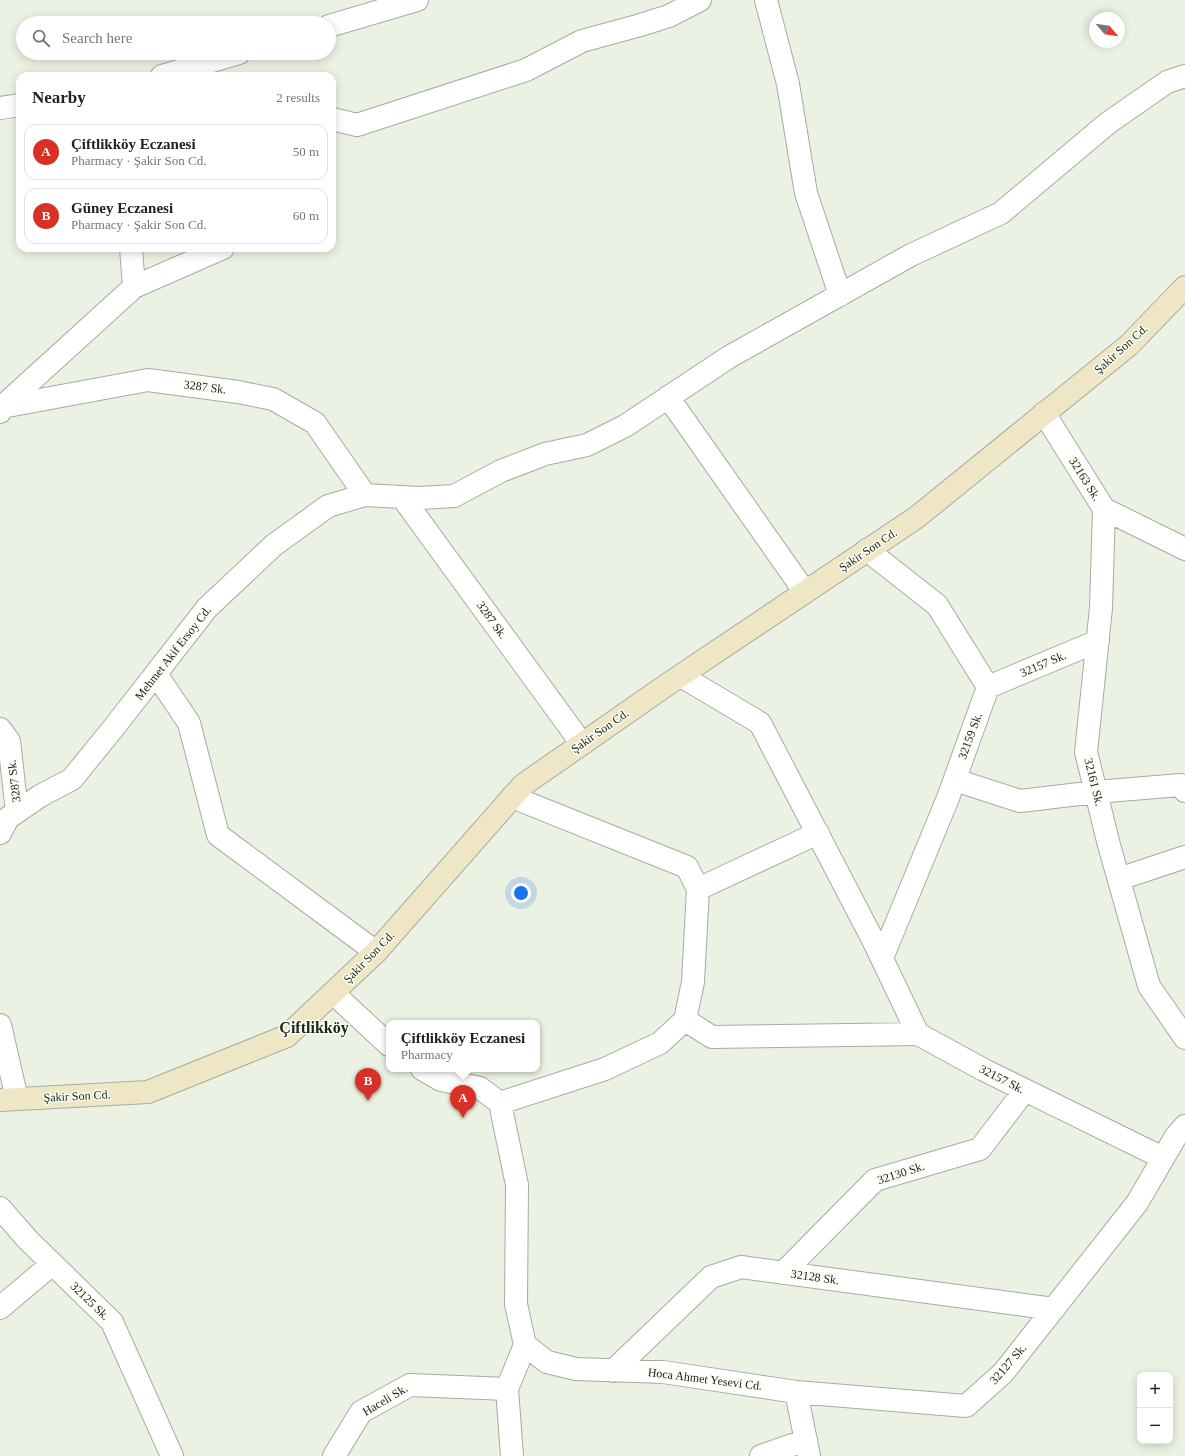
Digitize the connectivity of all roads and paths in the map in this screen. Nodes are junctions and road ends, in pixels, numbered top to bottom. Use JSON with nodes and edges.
{"nodes":[{"id":1,"x":417,"y":0,"type":"edge"},
{"id":2,"x":700,"y":0,"type":"edge"},
{"id":3,"x":766,"y":0,"type":"edge"},
{"id":4,"x":336,"y":24,"type":"edge"},
{"id":5,"x":216,"y":60,"type":"edge"},
{"id":6,"x":175,"y":72,"type":"edge"},
{"id":7,"x":1185,"y":76,"type":"edge"},
{"id":8,"x":16,"y":106,"type":"edge"},
{"id":9,"x":0,"y":108,"type":"edge"},
{"id":10,"x":336,"y":120,"type":"edge"},
{"id":11,"x":131,"y":252,"type":"edge"},
{"id":12,"x":215,"y":252,"type":"edge"},
{"id":13,"x":134,"y":287,"type":"junction"},
{"id":14,"x":1185,"y":287,"type":"edge"},
{"id":15,"x":840,"y":295,"type":"junction"},
{"id":16,"x":668,"y":397,"type":"junction"},
{"id":17,"x":1,"y":410,"type":"edge"},
{"id":18,"x":1044,"y":413,"type":"junction"},
{"id":19,"x":365,"y":495,"type":"junction"},
{"id":20,"x":402,"y":497,"type":"junction"},
{"id":21,"x":1104,"y":509,"type":"junction"},
{"id":22,"x":1185,"y":549,"type":"edge"},
{"id":23,"x":867,"y":550,"type":"junction"},
{"id":24,"x":805,"y":592,"type":"junction"},
{"id":25,"x":1098,"y":640,"type":"junction"},
{"id":26,"x":156,"y":674,"type":"junction"},
{"id":27,"x":681,"y":676,"type":"junction"},
{"id":28,"x":988,"y":686,"type":"junction"},
{"id":29,"x":0,"y":729,"type":"edge"},
{"id":30,"x":582,"y":744,"type":"junction"},
{"id":31,"x":955,"y":780,"type":"junction"},
{"id":32,"x":1185,"y":791,"type":"edge"},
{"id":33,"x":1096,"y":792,"type":"junction"},
{"id":34,"x":512,"y":797,"type":"junction"},
{"id":35,"x":17,"y":812,"type":"junction"},
{"id":36,"x":0,"y":834,"type":"edge"},
{"id":37,"x":818,"y":834,"type":"junction"},
{"id":38,"x":1185,"y":857,"type":"edge"},
{"id":39,"x":1119,"y":879,"type":"junction"},
{"id":40,"x":698,"y":889,"type":"junction"},
{"id":41,"x":376,"y":952,"type":"junction"},
{"id":42,"x":882,"y":958,"type":"junction"},
{"id":43,"x":333,"y":993,"type":"junction"},
{"id":44,"x":685,"y":1020,"type":"junction"},
{"id":45,"x":0,"y":1025,"type":"edge"},
{"id":46,"x":918,"y":1034,"type":"junction"},
{"id":47,"x":1185,"y":1038,"type":"edge"},
{"id":48,"x":386,"y":1042,"type":"edge"},
{"id":49,"x":427,"y":1072,"type":"edge"},
{"id":50,"x":1025,"y":1090,"type":"junction"},
{"id":51,"x":9,"y":1100,"type":"edge"},
{"id":52,"x":500,"y":1103,"type":"junction"},
{"id":53,"x":1185,"y":1126,"type":"edge"},
{"id":54,"x":1163,"y":1158,"type":"junction"},
{"id":55,"x":0,"y":1208,"type":"edge"},
{"id":56,"x":52,"y":1264,"type":"junction"},
{"id":57,"x":783,"y":1273,"type":"junction"},
{"id":58,"x":0,"y":1308,"type":"edge"},
{"id":59,"x":1054,"y":1309,"type":"junction"},
{"id":60,"x":525,"y":1345,"type":"junction"},
{"id":61,"x":613,"y":1370,"type":"junction"},
{"id":62,"x":507,"y":1389,"type":"junction"},
{"id":63,"x":796,"y":1392,"type":"junction"},
{"id":64,"x":807,"y":1448,"type":"edge"},
{"id":65,"x":172,"y":1456,"type":"edge"},
{"id":66,"x":334,"y":1456,"type":"edge"},
{"id":67,"x":512,"y":1456,"type":"edge"},
{"id":68,"x":761,"y":1456,"type":"edge"}],
"edges":[{"from":1,"to":4,"type":"street"},
{"from":2,"to":10,"type":"street"},
{"from":3,"to":15,"type":"street"},
{"from":5,"to":6,"type":"street"},
{"from":7,"to":15,"type":"street","name":"Mehmet Akif Ersoy Cd."},
{"from":8,"to":9,"type":"street"},
{"from":11,"to":13,"type":"street"},
{"from":12,"to":13,"type":"street","name":"3287 Sk."},
{"from":13,"to":17,"type":"street","name":"3287 Sk."},
{"from":14,"to":18,"type":"street","name":"Şakir Son Cd."},
{"from":15,"to":16,"type":"street","name":"Mehmet Akif Ersoy Cd."},
{"from":16,"to":20,"type":"street","name":"Mehmet Akif Ersoy Cd."},
{"from":16,"to":24,"type":"street"},
{"from":17,"to":19,"type":"street","name":"3287 Sk."},
{"from":18,"to":21,"type":"street","name":"32163 Sk."},
{"from":18,"to":23,"type":"street","name":"Şakir Son Cd."},
{"from":19,"to":20,"type":"street","name":"Mehmet Akif Ersoy Cd."},
{"from":19,"to":26,"type":"street","name":"Mehmet Akif Ersoy Cd."},
{"from":20,"to":30,"type":"street","name":"3287 Sk."},
{"from":21,"to":22,"type":"street","name":"32163 Sk."},
{"from":21,"to":25,"type":"street","name":"32161 Sk."},
{"from":23,"to":24,"type":"street","name":"Şakir Son Cd."},
{"from":23,"to":28,"type":"street"},
{"from":24,"to":27,"type":"street","name":"Şakir Son Cd."},
{"from":25,"to":28,"type":"street","name":"32157 Sk."},
{"from":25,"to":33,"type":"street","name":"32161 Sk."},
{"from":26,"to":35,"type":"street","name":"Mehmet Akif Ersoy Cd."},
{"from":26,"to":41,"type":"street"},
{"from":27,"to":30,"type":"street","name":"Şakir Son Cd."},
{"from":27,"to":37,"type":"street"},
{"from":28,"to":31,"type":"street","name":"32159 Sk."},
{"from":29,"to":35,"type":"street","name":"3287 Sk."},
{"from":30,"to":34,"type":"street","name":"Şakir Son Cd."},
{"from":31,"to":33,"type":"street"},
{"from":31,"to":42,"type":"street","name":"32159 Sk."},
{"from":32,"to":33,"type":"street"},
{"from":33,"to":39,"type":"street","name":"32161 Sk."},
{"from":34,"to":40,"type":"street"},
{"from":34,"to":41,"type":"street","name":"Şakir Son Cd."},
{"from":35,"to":36,"type":"street","name":"Mehmet Akif Ersoy Cd."},
{"from":37,"to":40,"type":"street"},
{"from":37,"to":42,"type":"street"},
{"from":38,"to":39,"type":"street"},
{"from":39,"to":47,"type":"street","name":"32161 Sk."},
{"from":40,"to":44,"type":"street"},
{"from":41,"to":43,"type":"street","name":"Şakir Son Cd."},
{"from":42,"to":46,"type":"street"},
{"from":43,"to":48,"type":"street"},
{"from":43,"to":51,"type":"street","name":"Şakir Son Cd."},
{"from":44,"to":46,"type":"street"},
{"from":44,"to":52,"type":"street"},
{"from":45,"to":51,"type":"street"},
{"from":46,"to":50,"type":"street","name":"32157 Sk."},
{"from":49,"to":52,"type":"street"},
{"from":50,"to":54,"type":"street","name":"32157 Sk."},
{"from":50,"to":57,"type":"street","name":"32130 Sk."},
{"from":52,"to":60,"type":"street"},
{"from":53,"to":54,"type":"street","name":"32127 Sk."},
{"from":54,"to":59,"type":"street","name":"32127 Sk."},
{"from":55,"to":56,"type":"street","name":"32125 Sk."},
{"from":56,"to":58,"type":"street"},
{"from":56,"to":65,"type":"street","name":"32125 Sk."},
{"from":57,"to":59,"type":"street","name":"32128 Sk."},
{"from":57,"to":61,"type":"street","name":"32128 Sk."},
{"from":59,"to":63,"type":"street","name":"32127 Sk."},
{"from":60,"to":61,"type":"street","name":"Hoca Ahmet Yesevi Cd."},
{"from":60,"to":62,"type":"street"},
{"from":61,"to":63,"type":"street","name":"Hoca Ahmet Yesevi Cd."},
{"from":62,"to":66,"type":"street","name":"Haceli Sk."},
{"from":62,"to":67,"type":"street"},
{"from":63,"to":64,"type":"street"},
{"from":64,"to":68,"type":"street"}]}
